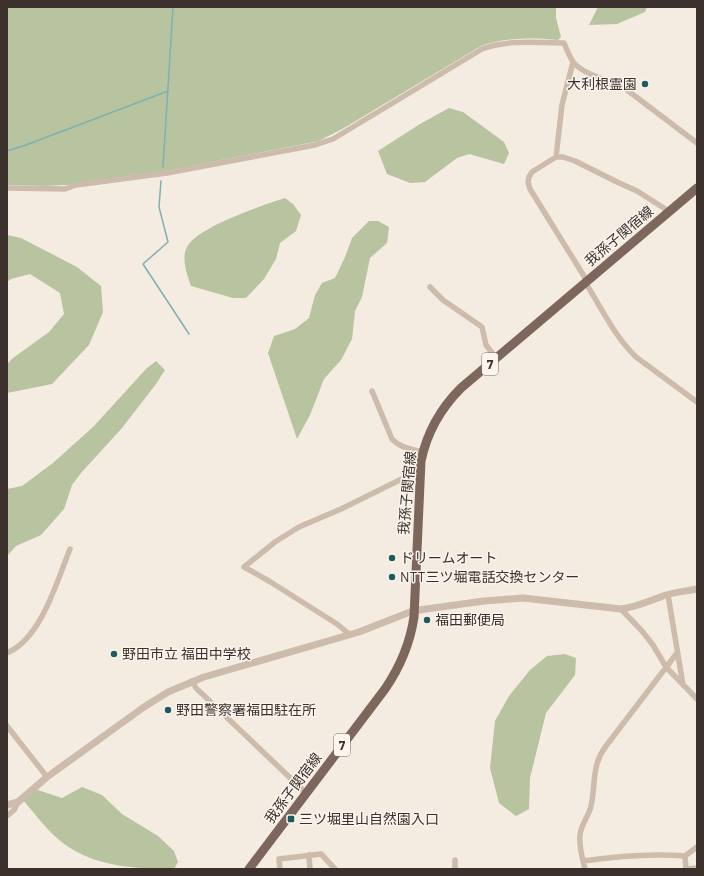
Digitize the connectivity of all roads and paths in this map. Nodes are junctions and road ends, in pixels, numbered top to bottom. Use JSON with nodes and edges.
{"nodes":[{"id":1,"x":573,"y":62,"type":"junction"},
{"id":2,"x":697,"y":143,"type":"edge"},
{"id":3,"x":556,"y":157,"type":"junction"},
{"id":4,"x":7,"y":188,"type":"edge"},
{"id":5,"x":697,"y":188,"type":"edge"},
{"id":6,"x":670,"y":212,"type":"junction"},
{"id":7,"x":586,"y":282,"type":"junction"},
{"id":8,"x":430,"y":287,"type":"dead end"},
{"id":9,"x":496,"y":358,"type":"junction"},
{"id":10,"x":372,"y":391,"type":"dead end"},
{"id":11,"x":697,"y":402,"type":"edge"},
{"id":12,"x":423,"y":452,"type":"junction"},
{"id":13,"x":420,"y":470,"type":"junction"},
{"id":14,"x":70,"y":550,"type":"dead end"},
{"id":15,"x":697,"y":589,"type":"edge"},
{"id":16,"x":668,"y":595,"type":"junction"},
{"id":17,"x":621,"y":609,"type":"junction"},
{"id":18,"x":414,"y":610,"type":"junction"},
{"id":19,"x":349,"y":634,"type":"junction"},
{"id":20,"x":7,"y":653,"type":"edge"},
{"id":21,"x":677,"y":653,"type":"junction"},
{"id":22,"x":666,"y":668,"type":"junction"},
{"id":23,"x":192,"y":681,"type":"junction"},
{"id":24,"x":683,"y":685,"type":"junction"},
{"id":25,"x":697,"y":700,"type":"edge"},
{"id":26,"x":7,"y":726,"type":"edge"},
{"id":27,"x":47,"y":777,"type":"junction"},
{"id":28,"x":306,"y":793,"type":"junction"},
{"id":29,"x":18,"y":802,"type":"junction"},
{"id":30,"x":7,"y":805,"type":"edge"},
{"id":31,"x":7,"y":816,"type":"edge"},
{"id":32,"x":697,"y":847,"type":"edge"},
{"id":33,"x":309,"y":855,"type":"junction"},
{"id":34,"x":685,"y":856,"type":"junction"},
{"id":35,"x":455,"y":860,"type":"dead end"},
{"id":36,"x":583,"y":861,"type":"junction"},
{"id":37,"x":697,"y":868,"type":"edge"},
{"id":38,"x":249,"y":869,"type":"edge"},
{"id":39,"x":280,"y":869,"type":"edge"},
{"id":40,"x":310,"y":869,"type":"edge"},
{"id":41,"x":335,"y":869,"type":"edge"},
{"id":42,"x":455,"y":869,"type":"edge"},
{"id":43,"x":585,"y":869,"type":"edge"},
{"id":44,"x":686,"y":869,"type":"edge"}],
"edges":[{"from":1,"to":2,"type":"street"},
{"from":1,"to":3,"type":"street"},
{"from":1,"to":4,"type":"street"},
{"from":3,"to":6,"type":"street"},
{"from":3,"to":7,"type":"street"},
{"from":5,"to":6,"type":"main road","name":"我孫子関宿線","number":"7"},
{"from":6,"to":7,"type":"main road","name":"我孫子関宿線","number":"7"},
{"from":7,"to":9,"type":"main road","name":"我孫子関宿線","number":"7"},
{"from":7,"to":11,"type":"street"},
{"from":8,"to":9,"type":"street"},
{"from":9,"to":12,"type":"main road","name":"我孫子関宿線","number":"7"},
{"from":10,"to":12,"type":"street"},
{"from":12,"to":13,"type":"main road","name":"我孫子関宿線","number":"7"},
{"from":13,"to":18,"type":"main road","name":"我孫子関宿線","number":"7"},
{"from":13,"to":19,"type":"street"},
{"from":14,"to":20,"type":"street"},
{"from":15,"to":16,"type":"street"},
{"from":16,"to":17,"type":"street"},
{"from":16,"to":21,"type":"street"},
{"from":17,"to":18,"type":"street"},
{"from":17,"to":22,"type":"street"},
{"from":18,"to":19,"type":"street"},
{"from":18,"to":28,"type":"main road","name":"我孫子関宿線","number":"7"},
{"from":19,"to":23,"type":"street"},
{"from":21,"to":22,"type":"street"},
{"from":21,"to":24,"type":"street"},
{"from":22,"to":24,"type":"street"},
{"from":22,"to":36,"type":"street"},
{"from":23,"to":27,"type":"street"},
{"from":23,"to":28,"type":"street"},
{"from":24,"to":25,"type":"street"},
{"from":26,"to":27,"type":"street"},
{"from":27,"to":29,"type":"street"},
{"from":28,"to":38,"type":"main road","name":"我孫子関宿線","number":"7"},
{"from":29,"to":30,"type":"street"},
{"from":29,"to":31,"type":"street"},
{"from":32,"to":34,"type":"street"},
{"from":33,"to":39,"type":"street"},
{"from":33,"to":40,"type":"street"},
{"from":33,"to":41,"type":"street"},
{"from":34,"to":36,"type":"street"},
{"from":34,"to":44,"type":"street"},
{"from":35,"to":42,"type":"street"},
{"from":36,"to":43,"type":"street"},
{"from":37,"to":44,"type":"street"}]}
